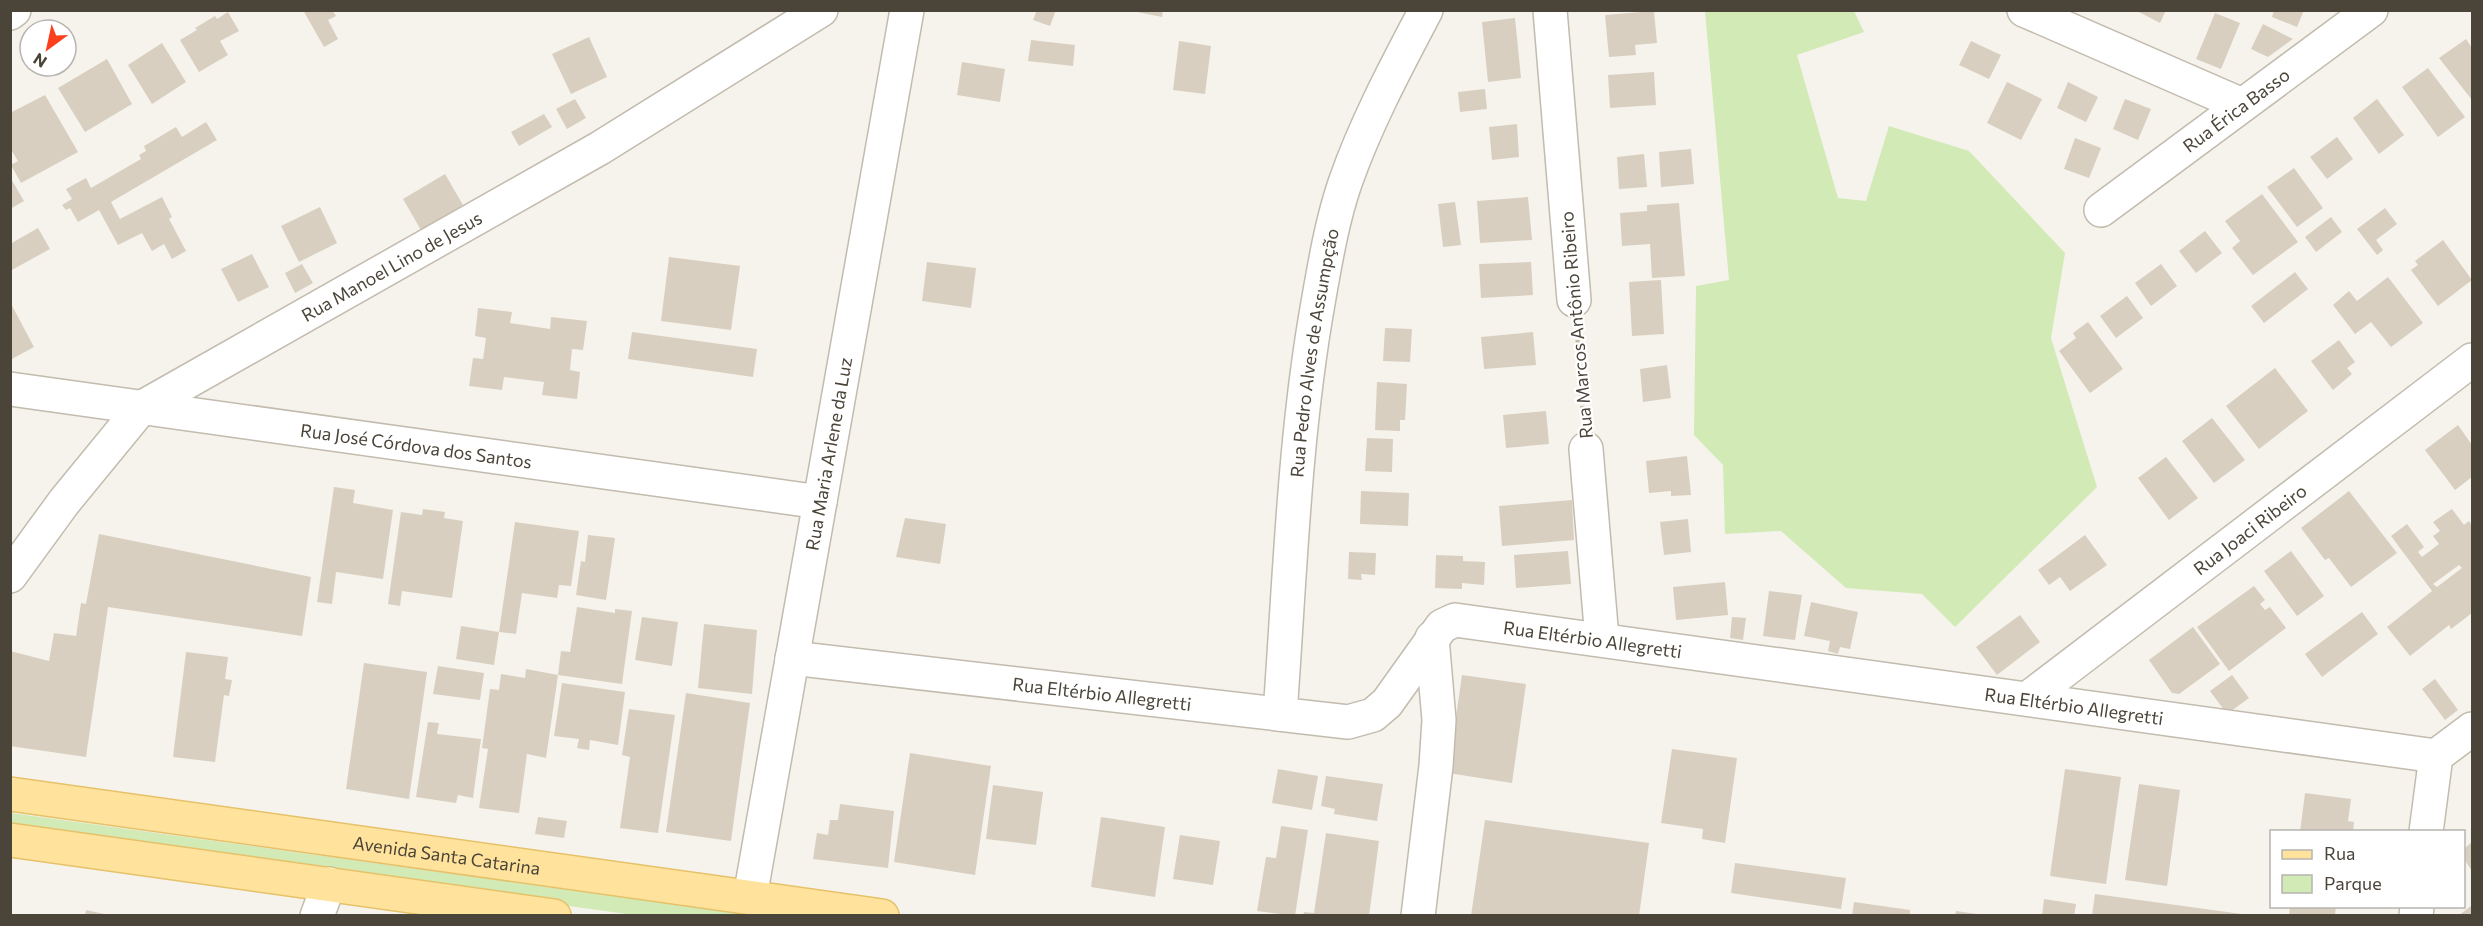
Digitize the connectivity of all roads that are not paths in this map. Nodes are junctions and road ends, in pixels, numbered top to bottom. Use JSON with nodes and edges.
{"nodes":[{"id":1,"x":821,"y":10,"type":"edge"},
{"id":2,"x":907,"y":10,"type":"edge"},
{"id":3,"x":1426,"y":10,"type":"edge"},
{"id":4,"x":1550,"y":10,"type":"edge"},
{"id":5,"x":2024,"y":10,"type":"edge"},
{"id":6,"x":2371,"y":10,"type":"edge"},
{"id":7,"x":2242,"y":105,"type":"junction"},
{"id":8,"x":2101,"y":210,"type":"dead end"},
{"id":9,"x":1574,"y":300,"type":"road end"},
{"id":10,"x":2472,"y":360,"type":"edge"},
{"id":11,"x":10,"y":389,"type":"edge"},
{"id":12,"x":141,"y":408,"type":"junction"},
{"id":13,"x":1586,"y":450,"type":"road end"},
{"id":14,"x":820,"y":502,"type":"junction"},
{"id":15,"x":10,"y":576,"type":"edge"},
{"id":16,"x":1432,"y":638,"type":"junction"},
{"id":17,"x":1602,"y":639,"type":"junction"},
{"id":18,"x":792,"y":658,"type":"junction"},
{"id":19,"x":2027,"y":699,"type":"junction"},
{"id":20,"x":1280,"y":714,"type":"junction"},
{"id":21,"x":2472,"y":729,"type":"edge"},
{"id":22,"x":2436,"y":756,"type":"junction"},
{"id":23,"x":10,"y":794,"type":"edge"},
{"id":24,"x":2426,"y":830,"type":"edge"},
{"id":25,"x":10,"y":840,"type":"edge"},
{"id":26,"x":329,"y":884,"type":"junction"},
{"id":27,"x":750,"y":897,"type":"junction"},
{"id":28,"x":317,"y":915,"type":"edge"},
{"id":29,"x":554,"y":915,"type":"edge"},
{"id":30,"x":882,"y":915,"type":"edge"},
{"id":31,"x":1418,"y":915,"type":"edge"}],
"edges":[{"from":1,"to":12,"type":"street","name":"Rua Manoel Lino de Jesus"},
{"from":2,"to":14,"type":"street","name":"Rua Maria Arlene da Luz"},
{"from":3,"to":20,"type":"street","name":"Rua Pedro Alves de Assumpção"},
{"from":4,"to":9,"type":"street","name":"Rua Marcos Antônio Ribeiro"},
{"from":5,"to":7,"type":"street"},
{"from":6,"to":7,"type":"street","name":"Rua Érica Basso"},
{"from":7,"to":8,"type":"street","name":"Rua Érica Basso"},
{"from":10,"to":19,"type":"street","name":"Rua Joaci Ribeiro"},
{"from":11,"to":12,"type":"street","name":"Rua José Córdova dos Santos"},
{"from":12,"to":14,"type":"street","name":"Rua José Córdova dos Santos"},
{"from":12,"to":15,"type":"street","name":"Rua Manoel Lino de Jesus"},
{"from":13,"to":17,"type":"street","name":"Rua Marcos Antônio Ribeiro"},
{"from":14,"to":18,"type":"street","name":"Rua Maria Arlene da Luz"},
{"from":16,"to":17,"type":"street","name":"Rua Eltérbio Allegretti"},
{"from":16,"to":20,"type":"street","name":"Rua Eltérbio Allegretti"},
{"from":16,"to":31,"type":"street"},
{"from":17,"to":19,"type":"street","name":"Rua Eltérbio Allegretti"},
{"from":18,"to":20,"type":"street","name":"Rua Eltérbio Allegretti"},
{"from":18,"to":27,"type":"street","name":"Rua Maria Arlene da Luz"},
{"from":19,"to":22,"type":"street","name":"Rua Eltérbio Allegretti"},
{"from":21,"to":22,"type":"street"},
{"from":22,"to":24,"type":"street"},
{"from":23,"to":27,"type":"main road","name":"Avenida Santa Catarina"},
{"from":25,"to":26,"type":"main road"},
{"from":26,"to":28,"type":"street"},
{"from":26,"to":29,"type":"main road"},
{"from":27,"to":30,"type":"main road","name":"Avenida Santa Catarina"}]}
